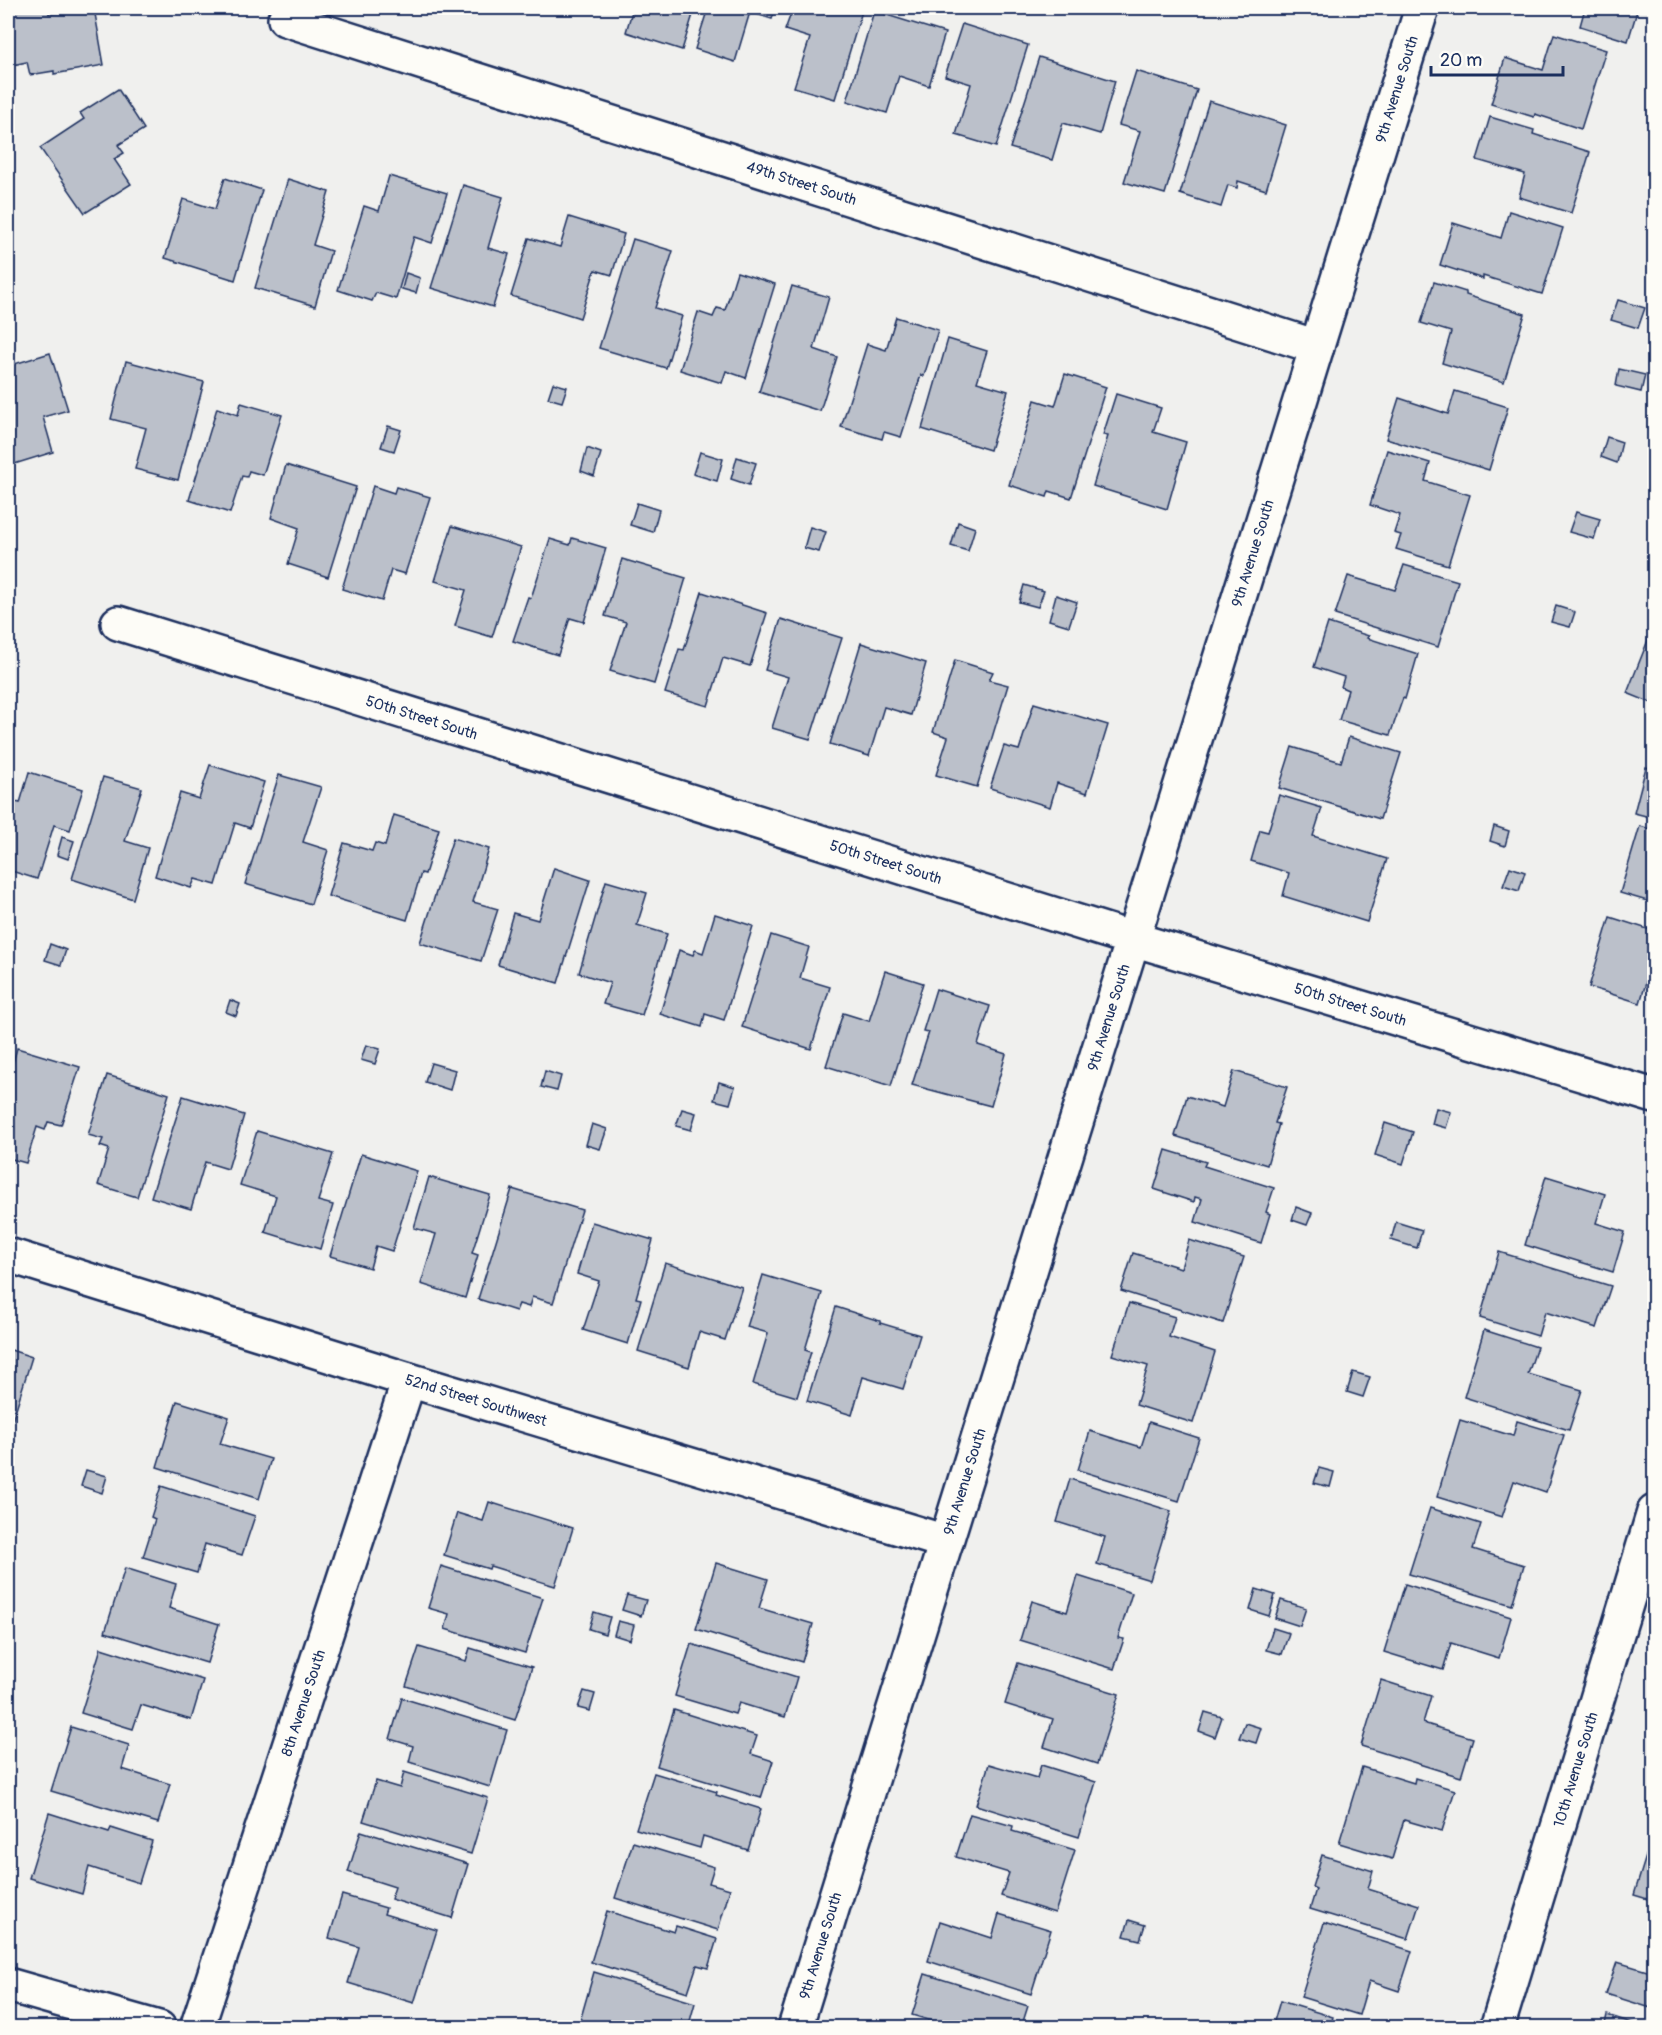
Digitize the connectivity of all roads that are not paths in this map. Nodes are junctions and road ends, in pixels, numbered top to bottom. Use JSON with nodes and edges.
{"nodes":[{"id":1,"x":1422,"y":8,"type":"edge"},
{"id":2,"x":285,"y":19,"type":"dead end"},
{"id":3,"x":1317,"y":347,"type":"junction"},
{"id":4,"x":118,"y":623,"type":"dead end"},
{"id":5,"x":1132,"y":939,"type":"junction"},
{"id":6,"x":1654,"y":1096,"type":"edge"},
{"id":7,"x":8,"y":1256,"type":"edge"},
{"id":8,"x":409,"y":1380,"type":"junction"},
{"id":9,"x":1654,"y":1512,"type":"edge"},
{"id":10,"x":946,"y":1542,"type":"junction"},
{"id":11,"x":8,"y":1984,"type":"edge"},
{"id":12,"x":159,"y":2028,"type":"edge"},
{"id":13,"x":197,"y":2028,"type":"edge"},
{"id":14,"x":795,"y":2028,"type":"edge"},
{"id":15,"x":1497,"y":2028,"type":"edge"}],
"edges":[{"from":1,"to":3,"type":"street","name":"9th Avenue South"},
{"from":2,"to":3,"type":"street","name":"49th Street South"},
{"from":3,"to":5,"type":"street","name":"9th Avenue South"},
{"from":4,"to":5,"type":"street","name":"50th Street South"},
{"from":5,"to":6,"type":"street","name":"50th Street South"},
{"from":5,"to":10,"type":"street","name":"9th Avenue South"},
{"from":7,"to":8,"type":"street","name":"52nd Street Southwest"},
{"from":8,"to":10,"type":"street","name":"52nd Street Southwest"},
{"from":8,"to":13,"type":"street","name":"8th Avenue South"},
{"from":9,"to":15,"type":"street","name":"10th Avenue South"},
{"from":10,"to":14,"type":"street","name":"9th Avenue South"},
{"from":11,"to":12,"type":"street"}]}
